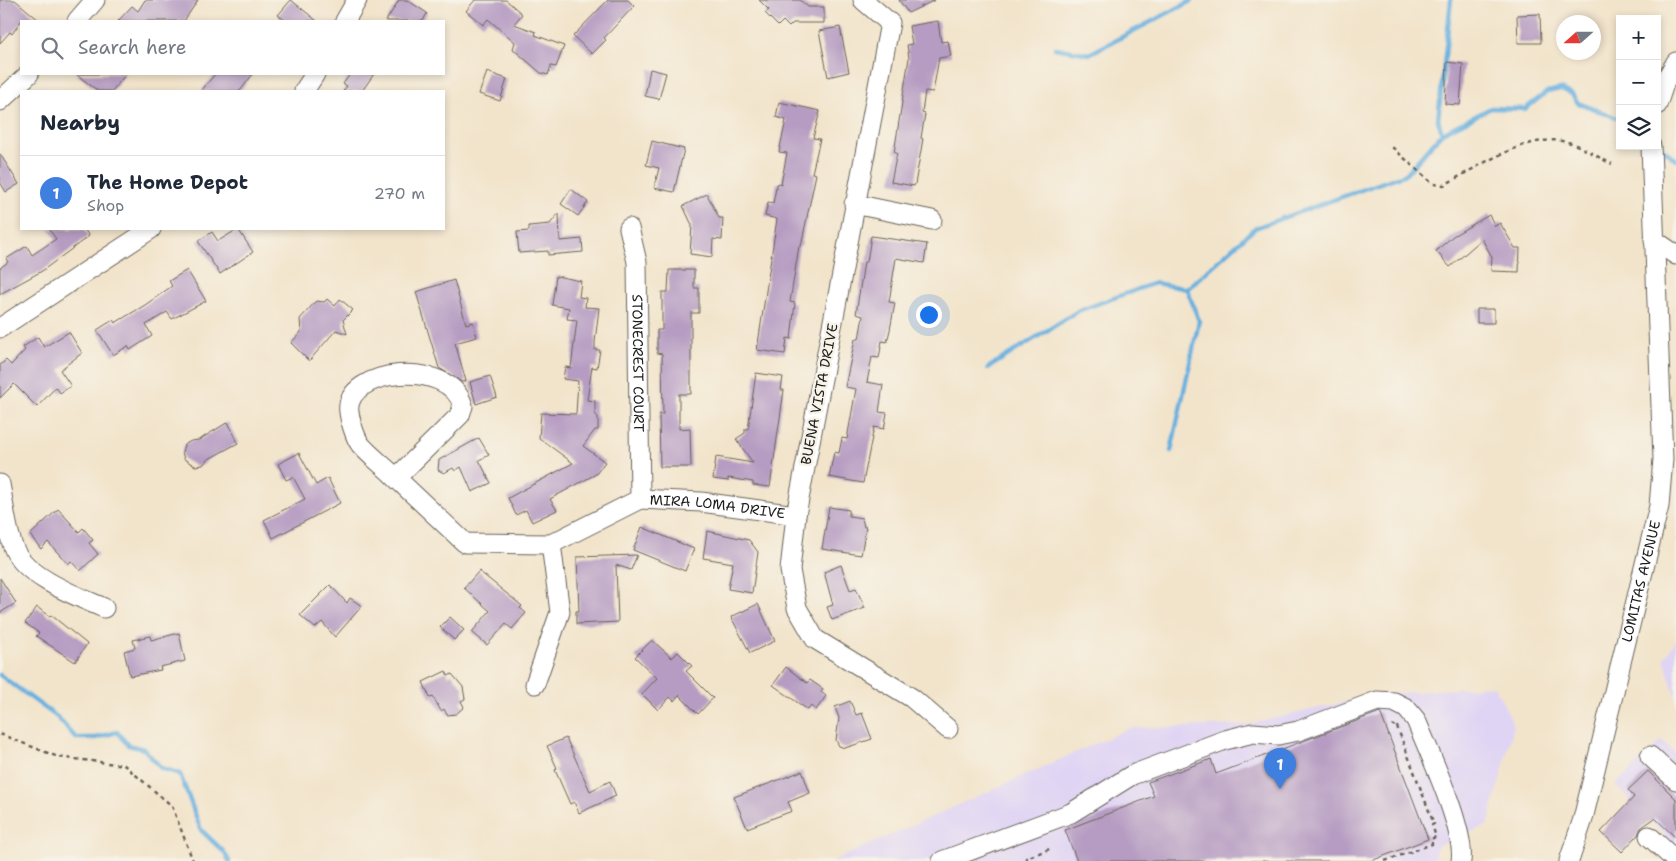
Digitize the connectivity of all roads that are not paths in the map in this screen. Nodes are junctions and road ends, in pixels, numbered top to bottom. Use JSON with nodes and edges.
{"nodes":[{"id":1,"x":96,"y":0,"type":"edge"},
{"id":2,"x":357,"y":0,"type":"edge"},
{"id":3,"x":863,"y":0,"type":"edge"},
{"id":4,"x":78,"y":20,"type":"edge"},
{"id":5,"x":346,"y":20,"type":"edge"},
{"id":6,"x":1676,"y":62,"type":"edge"},
{"id":7,"x":28,"y":75,"type":"edge"},
{"id":8,"x":313,"y":75,"type":"edge"},
{"id":9,"x":1671,"y":84,"type":"edge"},
{"id":10,"x":305,"y":90,"type":"edge"},
{"id":11,"x":1661,"y":99,"type":"edge"},
{"id":12,"x":0,"y":101,"type":"edge"},
{"id":13,"x":1651,"y":150,"type":"edge"},
{"id":14,"x":854,"y":204,"type":"junction"},
{"id":15,"x":932,"y":220,"type":"dead end"},
{"id":16,"x":629,"y":228,"type":"dead end"},
{"id":17,"x":149,"y":230,"type":"edge"},
{"id":18,"x":1654,"y":240,"type":"junction"},
{"id":19,"x":1676,"y":255,"type":"edge"},
{"id":20,"x":0,"y":328,"type":"edge"},
{"id":21,"x":396,"y":478,"type":"junction"},
{"id":22,"x":0,"y":484,"type":"edge"},
{"id":23,"x":640,"y":498,"type":"junction"},
{"id":24,"x":796,"y":515,"type":"junction"},
{"id":25,"x":551,"y":544,"type":"junction"},
{"id":26,"x":104,"y":608,"type":"dead end"},
{"id":27,"x":536,"y":684,"type":"dead end"},
{"id":28,"x":948,"y":728,"type":"dead end"},
{"id":29,"x":1650,"y":756,"type":"dead end"},
{"id":30,"x":1676,"y":780,"type":"edge"},
{"id":31,"x":1649,"y":836,"type":"dead end"},
{"id":32,"x":942,"y":861,"type":"edge"},
{"id":33,"x":1461,"y":861,"type":"edge"},
{"id":34,"x":1569,"y":861,"type":"edge"},
{"id":35,"x":1676,"y":861,"type":"edge"}],
"edges":[{"from":1,"to":4,"type":"street"},
{"from":2,"to":5,"type":"street"},
{"from":3,"to":14,"type":"street","name":"BUENA VISTA DRIVE"},
{"from":6,"to":9,"type":"street"},
{"from":7,"to":12,"type":"street"},
{"from":8,"to":10,"type":"street"},
{"from":9,"to":11,"type":"street"},
{"from":13,"to":18,"type":"street","name":"LOMITAS AVENUE"},
{"from":14,"to":15,"type":"street"},
{"from":14,"to":24,"type":"street","name":"BUENA VISTA DRIVE"},
{"from":16,"to":23,"type":"street","name":"STONECREST COURT"},
{"from":17,"to":20,"type":"street"},
{"from":18,"to":19,"type":"street"},
{"from":18,"to":34,"type":"street","name":"LOMITAS AVENUE"},
{"from":21,"to":21,"type":"street","name":"MIRA LOMA DRIVE"},
{"from":21,"to":25,"type":"street","name":"MIRA LOMA DRIVE"},
{"from":22,"to":26,"type":"street"},
{"from":23,"to":24,"type":"street","name":"MIRA LOMA DRIVE"},
{"from":23,"to":25,"type":"street","name":"MIRA LOMA DRIVE"},
{"from":24,"to":28,"type":"street","name":"BUENA VISTA DRIVE"},
{"from":25,"to":27,"type":"street"},
{"from":29,"to":30,"type":"street"},
{"from":31,"to":35,"type":"street"},
{"from":32,"to":33,"type":"street"}]}
